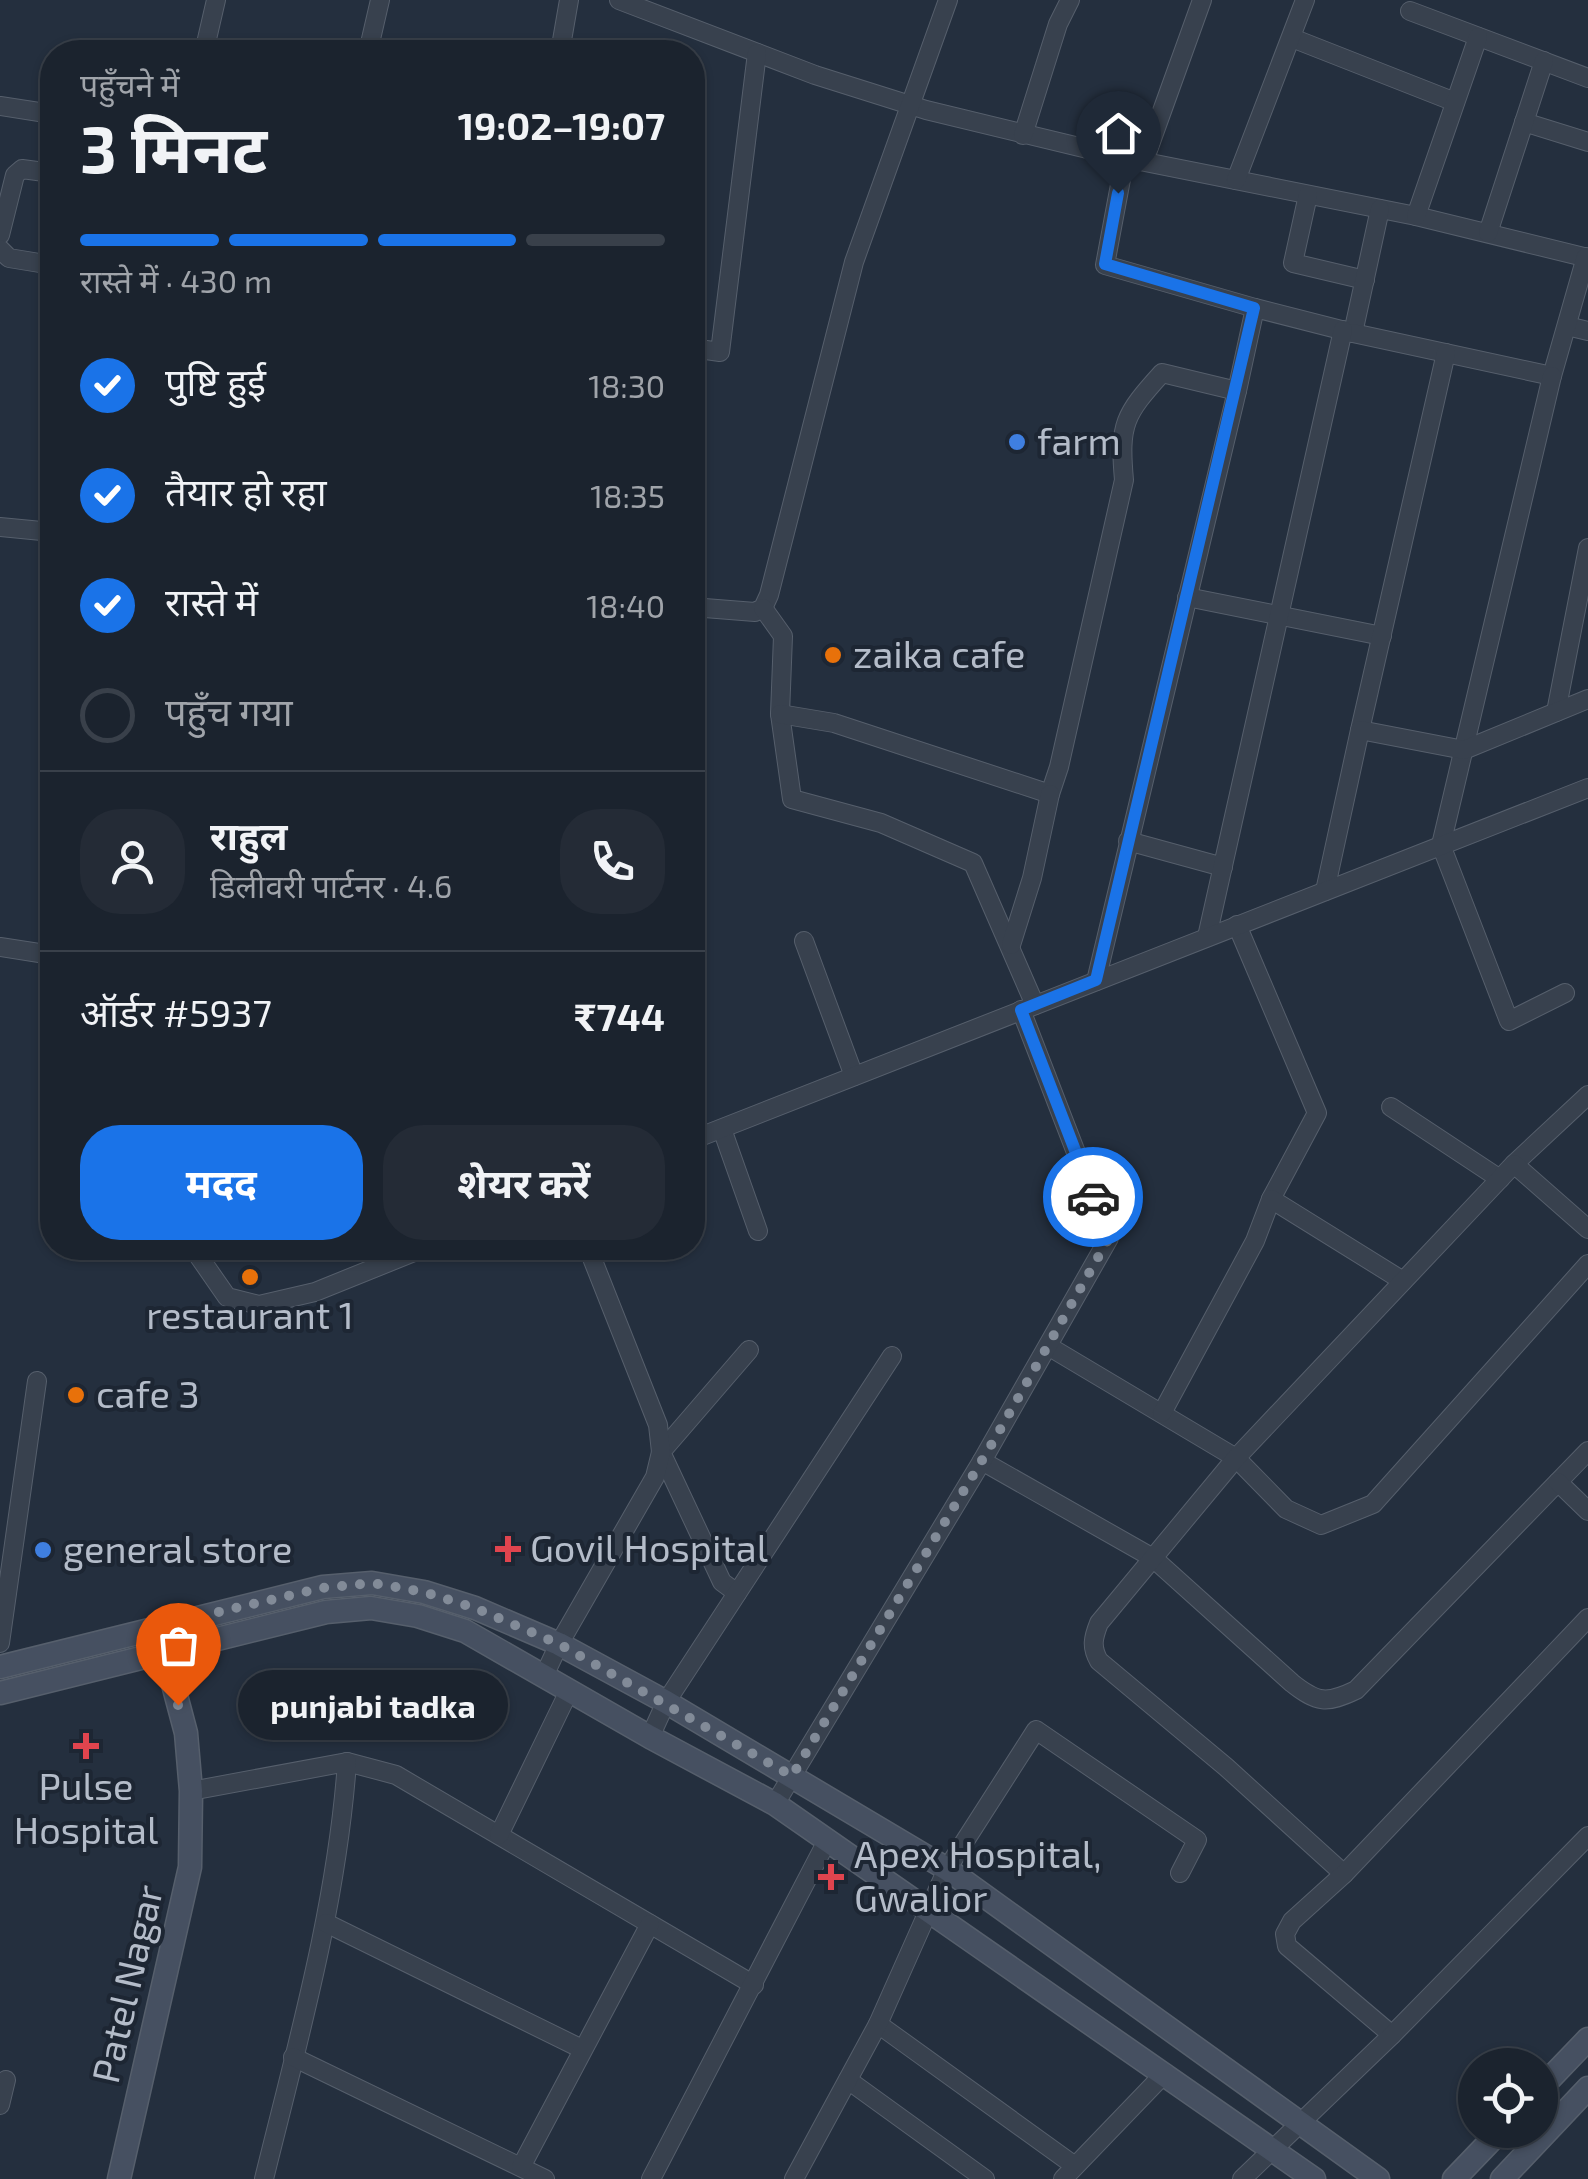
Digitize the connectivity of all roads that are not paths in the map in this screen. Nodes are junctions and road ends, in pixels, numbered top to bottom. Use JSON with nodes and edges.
{"nodes":[{"id":1,"x":216,"y":0,"type":"edge"},
{"id":2,"x":380,"y":0,"type":"edge"},
{"id":3,"x":568,"y":0,"type":"edge"},
{"id":4,"x":619,"y":0,"type":"edge"},
{"id":5,"x":948,"y":0,"type":"edge"},
{"id":6,"x":1070,"y":0,"type":"edge"},
{"id":7,"x":1202,"y":0,"type":"edge"},
{"id":8,"x":1305,"y":0,"type":"edge"},
{"id":9,"x":666,"y":8,"type":"edge"},
{"id":10,"x":1410,"y":11,"type":"dead end"},
{"id":11,"x":1478,"y":36,"type":"junction"},
{"id":12,"x":1292,"y":38,"type":"junction"},
{"id":13,"x":207,"y":40,"type":"edge"},
{"id":14,"x":371,"y":40,"type":"edge"},
{"id":15,"x":562,"y":40,"type":"edge"},
{"id":16,"x":757,"y":53,"type":"junction"},
{"id":17,"x":1544,"y":61,"type":"junction"},
{"id":18,"x":1588,"y":78,"type":"edge"},
{"id":19,"x":1456,"y":102,"type":"junction"},
{"id":20,"x":910,"y":105,"type":"junction"},
{"id":21,"x":0,"y":106,"type":"edge"},
{"id":22,"x":40,"y":112,"type":"edge"},
{"id":23,"x":1524,"y":122,"type":"junction"},
{"id":24,"x":1022,"y":135,"type":"junction"},
{"id":25,"x":1588,"y":142,"type":"edge"},
{"id":26,"x":1135,"y":160,"type":"junction"},
{"id":27,"x":40,"y":172,"type":"edge"},
{"id":28,"x":1236,"y":180,"type":"junction"},
{"id":29,"x":1308,"y":194,"type":"junction"},
{"id":30,"x":1380,"y":209,"type":"junction"},
{"id":31,"x":1416,"y":216,"type":"junction"},
{"id":32,"x":1488,"y":233,"type":"junction"},
{"id":33,"x":0,"y":235,"type":"edge"},
{"id":34,"x":0,"y":249,"type":"edge"},
{"id":35,"x":1587,"y":258,"type":"edge"},
{"id":36,"x":40,"y":263,"type":"edge"},
{"id":37,"x":1365,"y":280,"type":"junction"},
{"id":38,"x":1254,"y":308,"type":"junction"},
{"id":39,"x":1567,"y":326,"type":"junction"},
{"id":40,"x":1348,"y":331,"type":"junction"},
{"id":41,"x":1588,"y":331,"type":"edge"},
{"id":42,"x":705,"y":350,"type":"edge"},
{"id":43,"x":1446,"y":352,"type":"junction"},
{"id":44,"x":1552,"y":376,"type":"junction"},
{"id":45,"x":1237,"y":391,"type":"junction"},
{"id":46,"x":0,"y":527,"type":"edge"},
{"id":47,"x":40,"y":531,"type":"edge"},
{"id":48,"x":1588,"y":548,"type":"edge"},
{"id":49,"x":1187,"y":597,"type":"junction"},
{"id":50,"x":763,"y":608,"type":"junction"},
{"id":51,"x":705,"y":609,"type":"edge"},
{"id":52,"x":1279,"y":616,"type":"junction"},
{"id":53,"x":1382,"y":636,"type":"junction"},
{"id":54,"x":1588,"y":699,"type":"edge"},
{"id":55,"x":1556,"y":712,"type":"junction"},
{"id":56,"x":780,"y":714,"type":"junction"},
{"id":57,"x":1360,"y":730,"type":"junction"},
{"id":58,"x":1464,"y":750,"type":"junction"},
{"id":59,"x":1588,"y":788,"type":"edge"},
{"id":60,"x":1050,"y":794,"type":"junction"},
{"id":61,"x":1128,"y":841,"type":"junction"},
{"id":62,"x":1441,"y":845,"type":"junction"},
{"id":63,"x":1223,"y":867,"type":"junction"},
{"id":64,"x":1325,"y":891,"type":"junction"},
{"id":65,"x":1237,"y":925,"type":"junction"},
{"id":66,"x":1207,"y":937,"type":"junction"},
{"id":67,"x":804,"y":941,"type":"dead end"},
{"id":68,"x":1011,"y":946,"type":"junction"},
{"id":69,"x":0,"y":947,"type":"edge"},
{"id":70,"x":40,"y":953,"type":"edge"},
{"id":71,"x":1096,"y":980,"type":"junction"},
{"id":72,"x":1565,"y":993,"type":"dead end"},
{"id":73,"x":1028,"y":1008,"type":"junction"},
{"id":74,"x":854,"y":1076,"type":"junction"},
{"id":75,"x":1588,"y":1095,"type":"edge"},
{"id":76,"x":1390,"y":1107,"type":"dead end"},
{"id":77,"x":722,"y":1128,"type":"junction"},
{"id":78,"x":705,"y":1135,"type":"edge"},
{"id":79,"x":1514,"y":1164,"type":"junction"},
{"id":80,"x":1500,"y":1178,"type":"junction"},
{"id":81,"x":1271,"y":1199,"type":"junction"},
{"id":82,"x":1588,"y":1229,"type":"edge"},
{"id":83,"x":758,"y":1231,"type":"dead end"},
{"id":84,"x":202,"y":1260,"type":"edge"},
{"id":85,"x":395,"y":1260,"type":"edge"},
{"id":86,"x":593,"y":1260,"type":"edge"},
{"id":87,"x":1588,"y":1264,"type":"edge"},
{"id":88,"x":1403,"y":1281,"type":"junction"},
{"id":89,"x":1048,"y":1346,"type":"junction"},
{"id":90,"x":748,"y":1350,"type":"dead end"},
{"id":91,"x":892,"y":1356,"type":"dead end"},
{"id":92,"x":37,"y":1381,"type":"dead end"},
{"id":93,"x":1162,"y":1413,"type":"junction"},
{"id":94,"x":1588,"y":1451,"type":"edge"},
{"id":95,"x":661,"y":1452,"type":"junction"},
{"id":96,"x":1236,"y":1458,"type":"junction"},
{"id":97,"x":982,"y":1461,"type":"junction"},
{"id":98,"x":1558,"y":1482,"type":"junction"},
{"id":99,"x":1588,"y":1511,"type":"edge"},
{"id":100,"x":1153,"y":1558,"type":"junction"},
{"id":101,"x":737,"y":1593,"type":"junction"},
{"id":102,"x":1588,"y":1618,"type":"edge"},
{"id":103,"x":158,"y":1626,"type":"junction"},
{"id":104,"x":0,"y":1644,"type":"edge"},
{"id":105,"x":559,"y":1644,"type":"junction"},
{"id":106,"x":164,"y":1651,"type":"junction"},
{"id":107,"x":0,"y":1667,"type":"edge"},
{"id":108,"x":544,"y":1676,"type":"junction"},
{"id":109,"x":569,"y":1691,"type":"junction"},
{"id":110,"x":0,"y":1693,"type":"edge"},
{"id":111,"x":666,"y":1702,"type":"junction"},
{"id":112,"x":650,"y":1738,"type":"junction"},
{"id":113,"x":347,"y":1762,"type":"junction"},
{"id":114,"x":792,"y":1776,"type":"junction"},
{"id":115,"x":191,"y":1792,"type":"junction"},
{"id":116,"x":775,"y":1804,"type":"junction"},
{"id":117,"x":499,"y":1835,"type":"junction"},
{"id":118,"x":1588,"y":1836,"type":"edge"},
{"id":119,"x":828,"y":1839,"type":"junction"},
{"id":120,"x":947,"y":1869,"type":"junction"},
{"id":121,"x":1180,"y":1873,"type":"dead end"},
{"id":122,"x":1344,"y":1874,"type":"junction"},
{"id":123,"x":928,"y":1908,"type":"junction"},
{"id":124,"x":326,"y":1923,"type":"junction"},
{"id":125,"x":650,"y":1924,"type":"junction"},
{"id":126,"x":754,"y":1985,"type":"junction"},
{"id":127,"x":878,"y":2024,"type":"junction"},
{"id":128,"x":1392,"y":2035,"type":"junction"},
{"id":129,"x":1586,"y":2047,"type":"edge"},
{"id":130,"x":582,"y":2048,"type":"junction"},
{"id":131,"x":294,"y":2058,"type":"junction"},
{"id":132,"x":1165,"y":2073,"type":"junction"},
{"id":133,"x":1558,"y":2073,"type":"edge"},
{"id":134,"x":6,"y":2080,"type":"dead end"},
{"id":135,"x":848,"y":2080,"type":"junction"},
{"id":136,"x":1588,"y":2088,"type":"edge"},
{"id":137,"x":0,"y":2105,"type":"edge"},
{"id":138,"x":1299,"y":2122,"type":"junction"},
{"id":139,"x":1273,"y":2148,"type":"junction"},
{"id":140,"x":1484,"y":2148,"type":"edge"},
{"id":141,"x":521,"y":2167,"type":"junction"},
{"id":142,"x":1069,"y":2173,"type":"edge"},
{"id":143,"x":268,"y":2177,"type":"edge"},
{"id":144,"x":119,"y":2179,"type":"edge"},
{"id":145,"x":545,"y":2179,"type":"edge"},
{"id":146,"x":651,"y":2179,"type":"edge"},
{"id":147,"x":794,"y":2179,"type":"edge"},
{"id":148,"x":984,"y":2179,"type":"edge"},
{"id":149,"x":1242,"y":2179,"type":"edge"},
{"id":150,"x":1314,"y":2179,"type":"edge"},
{"id":151,"x":1378,"y":2179,"type":"edge"},
{"id":152,"x":1454,"y":2179,"type":"edge"},
{"id":153,"x":1502,"y":2179,"type":"edge"}],
"edges":[{"from":1,"to":13,"type":"street"},
{"from":2,"to":14,"type":"street"},
{"from":3,"to":15,"type":"street"},
{"from":4,"to":9,"type":"street"},
{"from":5,"to":20,"type":"street"},
{"from":6,"to":24,"type":"street"},
{"from":7,"to":26,"type":"street"},
{"from":8,"to":12,"type":"street"},
{"from":9,"to":16,"type":"street"},
{"from":10,"to":11,"type":"street"},
{"from":11,"to":17,"type":"street"},
{"from":11,"to":19,"type":"street"},
{"from":12,"to":19,"type":"street"},
{"from":12,"to":28,"type":"street"},
{"from":16,"to":20,"type":"street"},
{"from":16,"to":42,"type":"street"},
{"from":17,"to":18,"type":"street"},
{"from":17,"to":23,"type":"street"},
{"from":19,"to":31,"type":"street"},
{"from":20,"to":24,"type":"street"},
{"from":20,"to":50,"type":"street"},
{"from":21,"to":22,"type":"street"},
{"from":23,"to":25,"type":"street"},
{"from":23,"to":32,"type":"street"},
{"from":24,"to":26,"type":"street"},
{"from":26,"to":28,"type":"street"},
{"from":26,"to":38,"type":"street"},
{"from":27,"to":33,"type":"street"},
{"from":28,"to":29,"type":"street"},
{"from":29,"to":30,"type":"street"},
{"from":29,"to":37,"type":"street"},
{"from":30,"to":31,"type":"street"},
{"from":30,"to":37,"type":"street"},
{"from":31,"to":32,"type":"street"},
{"from":32,"to":35,"type":"street"},
{"from":34,"to":36,"type":"street"},
{"from":35,"to":39,"type":"street"},
{"from":37,"to":40,"type":"street"},
{"from":38,"to":40,"type":"street"},
{"from":38,"to":45,"type":"street"},
{"from":39,"to":41,"type":"street"},
{"from":39,"to":44,"type":"street"},
{"from":40,"to":43,"type":"street"},
{"from":40,"to":52,"type":"street"},
{"from":43,"to":44,"type":"street"},
{"from":43,"to":53,"type":"street"},
{"from":44,"to":58,"type":"street"},
{"from":45,"to":49,"type":"street"},
{"from":45,"to":60,"type":"street"},
{"from":46,"to":47,"type":"street"},
{"from":48,"to":55,"type":"street"},
{"from":49,"to":52,"type":"street"},
{"from":49,"to":61,"type":"street"},
{"from":50,"to":51,"type":"street"},
{"from":50,"to":56,"type":"street"},
{"from":52,"to":53,"type":"street"},
{"from":52,"to":63,"type":"street"},
{"from":53,"to":57,"type":"street"},
{"from":54,"to":55,"type":"street"},
{"from":55,"to":58,"type":"street"},
{"from":56,"to":60,"type":"street"},
{"from":56,"to":68,"type":"street"},
{"from":57,"to":58,"type":"street"},
{"from":57,"to":64,"type":"street"},
{"from":58,"to":62,"type":"street"},
{"from":59,"to":62,"type":"street"},
{"from":60,"to":68,"type":"street"},
{"from":61,"to":63,"type":"street"},
{"from":61,"to":71,"type":"street"},
{"from":62,"to":64,"type":"street"},
{"from":62,"to":72,"type":"street"},
{"from":63,"to":66,"type":"street"},
{"from":64,"to":65,"type":"street"},
{"from":65,"to":66,"type":"street"},
{"from":65,"to":81,"type":"street"},
{"from":66,"to":71,"type":"street"},
{"from":67,"to":74,"type":"street"},
{"from":68,"to":73,"type":"street"},
{"from":69,"to":70,"type":"street"},
{"from":71,"to":73,"type":"street"},
{"from":73,"to":74,"type":"street"},
{"from":73,"to":89,"type":"street"},
{"from":74,"to":77,"type":"street"},
{"from":75,"to":79,"type":"street"},
{"from":76,"to":80,"type":"street"},
{"from":77,"to":78,"type":"street"},
{"from":77,"to":83,"type":"street"},
{"from":79,"to":80,"type":"street"},
{"from":79,"to":82,"type":"street"},
{"from":80,"to":88,"type":"street"},
{"from":81,"to":88,"type":"street"},
{"from":81,"to":93,"type":"street"},
{"from":84,"to":85,"type":"street"},
{"from":86,"to":95,"type":"street"},
{"from":87,"to":96,"type":"street"},
{"from":88,"to":96,"type":"street"},
{"from":89,"to":93,"type":"street"},
{"from":89,"to":97,"type":"street"},
{"from":90,"to":95,"type":"street"},
{"from":91,"to":101,"type":"street"},
{"from":92,"to":104,"type":"street"},
{"from":93,"to":96,"type":"street"},
{"from":94,"to":98,"type":"street"},
{"from":95,"to":101,"type":"street"},
{"from":95,"to":105,"type":"street"},
{"from":96,"to":100,"type":"street"},
{"from":97,"to":100,"type":"street"},
{"from":97,"to":114,"type":"street"},
{"from":98,"to":99,"type":"street"},
{"from":98,"to":100,"type":"street"},
{"from":100,"to":122,"type":"street"},
{"from":101,"to":111,"type":"street"},
{"from":102,"to":122,"type":"street"},
{"from":103,"to":105,"type":"main road"},
{"from":103,"to":106,"type":"main road","name":"Patel Nagar"},
{"from":103,"to":107,"type":"main road"},
{"from":105,"to":108,"type":"street"},
{"from":105,"to":111,"type":"main road"},
{"from":106,"to":108,"type":"main road"},
{"from":106,"to":110,"type":"main road"},
{"from":106,"to":115,"type":"main road","name":"Patel Nagar"},
{"from":108,"to":109,"type":"main road"},
{"from":109,"to":112,"type":"main road"},
{"from":109,"to":117,"type":"street"},
{"from":111,"to":112,"type":"street"},
{"from":111,"to":114,"type":"main road"},
{"from":112,"to":116,"type":"main road"},
{"from":113,"to":115,"type":"street"},
{"from":113,"to":117,"type":"street"},
{"from":113,"to":124,"type":"street"},
{"from":114,"to":116,"type":"street"},
{"from":114,"to":120,"type":"main road"},
{"from":115,"to":144,"type":"main road","name":"Patel Nagar"},
{"from":116,"to":119,"type":"main road"},
{"from":117,"to":125,"type":"street"},
{"from":118,"to":128,"type":"street"},
{"from":119,"to":123,"type":"main road"},
{"from":119,"to":126,"type":"street"},
{"from":120,"to":121,"type":"street"},
{"from":120,"to":123,"type":"street"},
{"from":120,"to":138,"type":"main road"},
{"from":122,"to":128,"type":"street"},
{"from":123,"to":127,"type":"street"},
{"from":123,"to":132,"type":"main road"},
{"from":124,"to":130,"type":"street"},
{"from":124,"to":131,"type":"street"},
{"from":125,"to":126,"type":"street"},
{"from":125,"to":130,"type":"street"},
{"from":126,"to":146,"type":"street"},
{"from":127,"to":135,"type":"street"},
{"from":127,"to":142,"type":"street"},
{"from":128,"to":138,"type":"street"},
{"from":129,"to":133,"type":"main road"},
{"from":130,"to":141,"type":"street"},
{"from":131,"to":141,"type":"street"},
{"from":131,"to":143,"type":"street"},
{"from":132,"to":139,"type":"main road"},
{"from":132,"to":142,"type":"street"},
{"from":134,"to":137,"type":"street"},
{"from":135,"to":147,"type":"street"},
{"from":135,"to":148,"type":"street"},
{"from":136,"to":153,"type":"main road"},
{"from":138,"to":139,"type":"street"},
{"from":138,"to":151,"type":"main road"},
{"from":139,"to":149,"type":"street"},
{"from":139,"to":150,"type":"main road"},
{"from":140,"to":152,"type":"main road"},
{"from":141,"to":145,"type":"street"}]}
